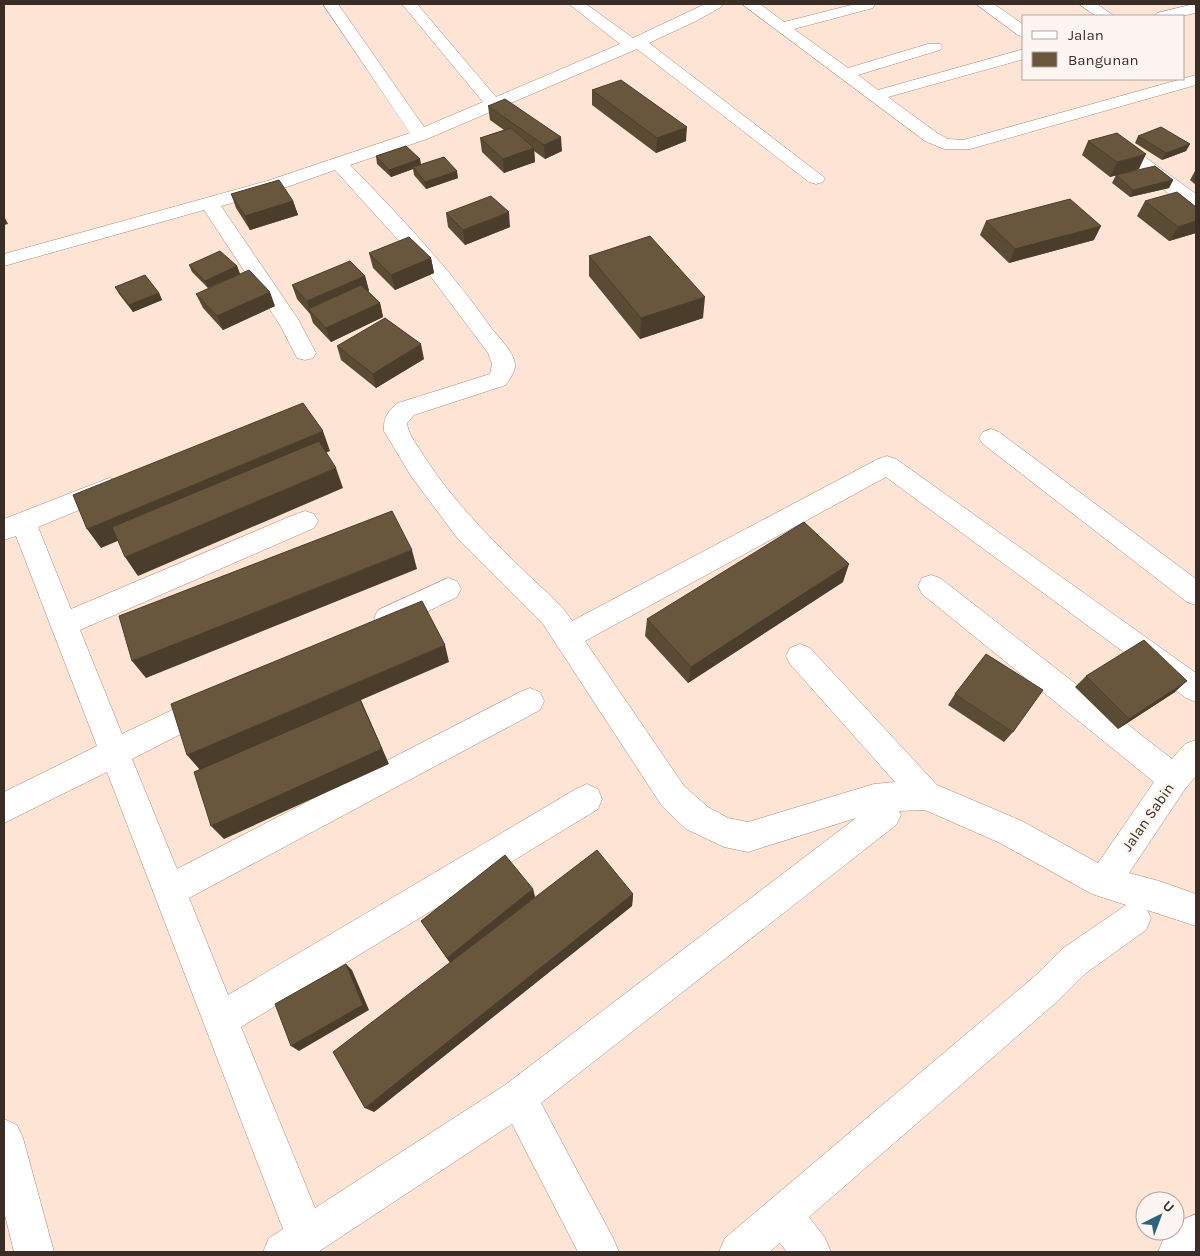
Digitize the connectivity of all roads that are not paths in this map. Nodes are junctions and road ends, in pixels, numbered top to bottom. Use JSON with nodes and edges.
{"nodes":[{"id":1,"x":330,"y":4,"type":"edge"},
{"id":2,"x":409,"y":4,"type":"edge"},
{"id":3,"x":576,"y":4,"type":"edge"},
{"id":4,"x":680,"y":4,"type":"edge"},
{"id":5,"x":716,"y":4,"type":"edge"},
{"id":6,"x":750,"y":4,"type":"edge"},
{"id":7,"x":984,"y":4,"type":"edge"},
{"id":8,"x":1086,"y":4,"type":"edge"},
{"id":9,"x":868,"y":5,"type":"edge"},
{"id":10,"x":1196,"y":8,"type":"edge"},
{"id":11,"x":698,"y":15,"type":"junction"},
{"id":12,"x":1104,"y":15,"type":"edge"},
{"id":13,"x":1166,"y":15,"type":"edge"},
{"id":14,"x":782,"y":27,"type":"junction"},
{"id":15,"x":1022,"y":31,"type":"edge"},
{"id":16,"x":635,"y":44,"type":"junction"},
{"id":17,"x":934,"y":47,"type":"dead end"},
{"id":18,"x":1022,"y":55,"type":"edge"},
{"id":19,"x":1185,"y":65,"type":"edge"},
{"id":20,"x":1196,"y":72,"type":"edge"},
{"id":21,"x":844,"y":74,"type":"junction"},
{"id":22,"x":1196,"y":80,"type":"edge"},
{"id":23,"x":874,"y":96,"type":"junction"},
{"id":24,"x":493,"y":104,"type":"junction"},
{"id":25,"x":421,"y":135,"type":"junction"},
{"id":26,"x":1117,"y":145,"type":"edge"},
{"id":27,"x":339,"y":164,"type":"junction"},
{"id":28,"x":816,"y":178,"type":"dead end"},
{"id":29,"x":1196,"y":201,"type":"edge"},
{"id":30,"x":209,"y":203,"type":"junction"},
{"id":31,"x":4,"y":260,"type":"edge"},
{"id":32,"x":305,"y":353,"type":"dead end"},
{"id":33,"x":991,"y":438,"type":"dead end"},
{"id":34,"x":134,"y":477,"type":"edge"},
{"id":35,"x":305,"y":521,"type":"dead end"},
{"id":36,"x":13,"y":526,"type":"edge"},
{"id":37,"x":931,"y":586,"type":"dead end"},
{"id":38,"x":448,"y":589,"type":"dead end"},
{"id":39,"x":1196,"y":594,"type":"edge"},
{"id":40,"x":64,"y":625,"type":"junction"},
{"id":41,"x":369,"y":628,"type":"edge"},
{"id":42,"x":567,"y":637,"type":"junction"},
{"id":43,"x":800,"y":656,"type":"dead end"},
{"id":44,"x":1196,"y":689,"type":"edge"},
{"id":45,"x":237,"y":692,"type":"edge"},
{"id":46,"x":530,"y":700,"type":"dead end"},
{"id":47,"x":114,"y":752,"type":"junction"},
{"id":48,"x":1196,"y":754,"type":"edge"},
{"id":49,"x":1174,"y":779,"type":"junction"},
{"id":50,"x":926,"y":795,"type":"junction"},
{"id":51,"x":587,"y":799,"type":"dead end"},
{"id":52,"x":4,"y":808,"type":"edge"},
{"id":53,"x":885,"y":815,"type":"dead end"},
{"id":54,"x":1103,"y":883,"type":"junction"},
{"id":55,"x":169,"y":891,"type":"junction"},
{"id":56,"x":1196,"y":910,"type":"edge"},
{"id":57,"x":1134,"y":918,"type":"dead end"},
{"id":58,"x":220,"y":1020,"type":"junction"},
{"id":59,"x":518,"y":1098,"type":"junction"},
{"id":60,"x":4,"y":1138,"type":"edge"},
{"id":61,"x":784,"y":1214,"type":"junction"},
{"id":62,"x":1196,"y":1234,"type":"edge"},
{"id":63,"x":295,"y":1244,"type":"edge"},
{"id":64,"x":34,"y":1252,"type":"edge"},
{"id":65,"x":599,"y":1252,"type":"edge"},
{"id":66,"x":739,"y":1252,"type":"edge"},
{"id":67,"x":811,"y":1252,"type":"edge"},
{"id":68,"x":1178,"y":1252,"type":"edge"}],
"edges":[{"from":1,"to":25,"type":"street"},
{"from":2,"to":24,"type":"street"},
{"from":3,"to":16,"type":"street"},
{"from":4,"to":11,"type":"street"},
{"from":5,"to":11,"type":"street"},
{"from":6,"to":14,"type":"street"},
{"from":7,"to":15,"type":"street"},
{"from":8,"to":12,"type":"street"},
{"from":9,"to":14,"type":"street"},
{"from":10,"to":13,"type":"street"},
{"from":11,"to":16,"type":"street"},
{"from":14,"to":21,"type":"street"},
{"from":16,"to":24,"type":"street"},
{"from":16,"to":28,"type":"street"},
{"from":17,"to":21,"type":"street"},
{"from":18,"to":23,"type":"street"},
{"from":19,"to":20,"type":"street"},
{"from":21,"to":23,"type":"street"},
{"from":22,"to":23,"type":"street"},
{"from":24,"to":25,"type":"street"},
{"from":25,"to":27,"type":"street"},
{"from":26,"to":29,"type":"street"},
{"from":27,"to":30,"type":"street"},
{"from":27,"to":42,"type":"street"},
{"from":30,"to":31,"type":"street"},
{"from":30,"to":32,"type":"street"},
{"from":33,"to":39,"type":"street"},
{"from":34,"to":36,"type":"street"},
{"from":35,"to":40,"type":"street"},
{"from":36,"to":40,"type":"street"},
{"from":37,"to":49,"type":"street"},
{"from":38,"to":41,"type":"street"},
{"from":40,"to":47,"type":"street"},
{"from":42,"to":44,"type":"street"},
{"from":42,"to":50,"type":"street"},
{"from":43,"to":50,"type":"street"},
{"from":45,"to":47,"type":"street"},
{"from":46,"to":55,"type":"street"},
{"from":47,"to":52,"type":"street"},
{"from":47,"to":55,"type":"street"},
{"from":48,"to":49,"type":"street","name":"Jalan Sabin"},
{"from":49,"to":54,"type":"street","name":"Jalan Sabin"},
{"from":50,"to":54,"type":"street"},
{"from":51,"to":58,"type":"street"},
{"from":53,"to":59,"type":"street"},
{"from":54,"to":56,"type":"street"},
{"from":55,"to":58,"type":"street"},
{"from":57,"to":61,"type":"street"},
{"from":58,"to":63,"type":"street"},
{"from":59,"to":63,"type":"street"},
{"from":59,"to":65,"type":"street"},
{"from":60,"to":64,"type":"street"},
{"from":61,"to":66,"type":"street"},
{"from":61,"to":67,"type":"street"},
{"from":62,"to":68,"type":"street"}]}
